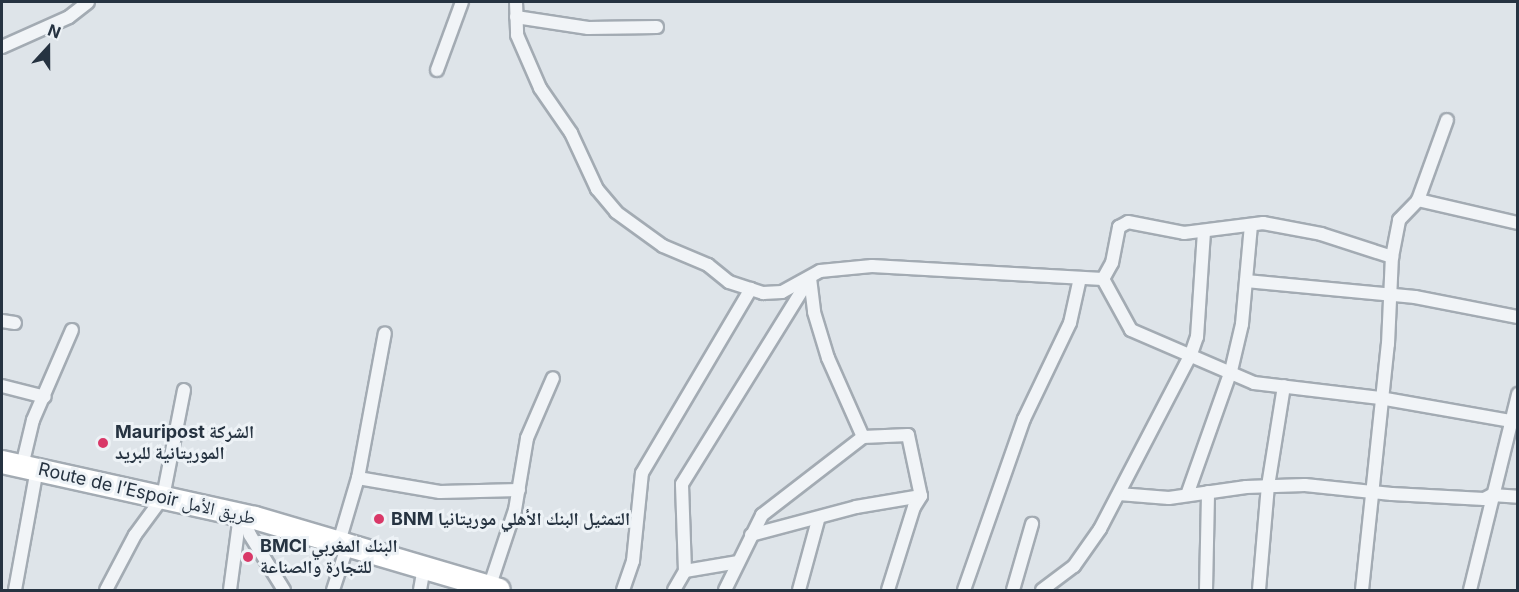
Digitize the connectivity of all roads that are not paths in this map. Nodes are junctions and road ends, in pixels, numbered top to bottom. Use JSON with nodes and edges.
{"nodes":[{"id":1,"x":88,"y":2,"type":"edge"},
{"id":2,"x":462,"y":2,"type":"edge"},
{"id":3,"x":516,"y":2,"type":"edge"},
{"id":4,"x":516,"y":17,"type":"junction"},
{"id":5,"x":657,"y":27,"type":"dead end"},
{"id":6,"x":2,"y":47,"type":"edge"},
{"id":7,"x":437,"y":70,"type":"dead end"},
{"id":8,"x":1447,"y":120,"type":"dead end"},
{"id":9,"x":1418,"y":200,"type":"junction"},
{"id":10,"x":1518,"y":223,"type":"edge"},
{"id":11,"x":1251,"y":225,"type":"junction"},
{"id":12,"x":1204,"y":231,"type":"junction"},
{"id":13,"x":1392,"y":257,"type":"junction"},
{"id":14,"x":810,"y":278,"type":"junction"},
{"id":15,"x":1080,"y":278,"type":"junction"},
{"id":16,"x":1103,"y":279,"type":"junction"},
{"id":17,"x":1246,"y":281,"type":"junction"},
{"id":18,"x":750,"y":289,"type":"junction"},
{"id":19,"x":1389,"y":296,"type":"junction"},
{"id":20,"x":1518,"y":317,"type":"edge"},
{"id":21,"x":2,"y":321,"type":"edge"},
{"id":22,"x":15,"y":323,"type":"dead end"},
{"id":23,"x":72,"y":330,"type":"dead end"},
{"id":24,"x":385,"y":333,"type":"dead end"},
{"id":25,"x":1191,"y":354,"type":"junction"},
{"id":26,"x":1231,"y":371,"type":"junction"},
{"id":27,"x":553,"y":378,"type":"dead end"},
{"id":28,"x":2,"y":386,"type":"edge"},
{"id":29,"x":1284,"y":386,"type":"junction"},
{"id":30,"x":184,"y":390,"type":"dead end"},
{"id":31,"x":1518,"y":394,"type":"edge"},
{"id":32,"x":45,"y":397,"type":"junction"},
{"id":33,"x":1380,"y":398,"type":"junction"},
{"id":34,"x":1516,"y":408,"type":"edge"},
{"id":35,"x":1510,"y":421,"type":"junction"},
{"id":36,"x":863,"y":437,"type":"junction"},
{"id":37,"x":20,"y":466,"type":"edge"},
{"id":38,"x":358,"y":478,"type":"junction"},
{"id":39,"x":1268,"y":486,"type":"junction"},
{"id":40,"x":519,"y":490,"type":"junction"},
{"id":41,"x":1208,"y":492,"type":"junction"},
{"id":42,"x":1372,"y":492,"type":"junction"},
{"id":43,"x":1119,"y":494,"type":"junction"},
{"id":44,"x":1187,"y":495,"type":"junction"},
{"id":45,"x":1492,"y":495,"type":"junction"},
{"id":46,"x":921,"y":496,"type":"junction"},
{"id":47,"x":163,"y":497,"type":"junction"},
{"id":48,"x":1518,"y":497,"type":"edge"},
{"id":49,"x":242,"y":516,"type":"junction"},
{"id":50,"x":818,"y":520,"type":"junction"},
{"id":51,"x":1032,"y":524,"type":"dead end"},
{"id":52,"x":752,"y":535,"type":"junction"},
{"id":53,"x":343,"y":543,"type":"junction"},
{"id":54,"x":738,"y":562,"type":"junction"},
{"id":55,"x":424,"y":567,"type":"junction"},
{"id":56,"x":685,"y":571,"type":"junction"},
{"id":57,"x":494,"y":589,"type":"edge"},
{"id":58,"x":15,"y":591,"type":"edge"},
{"id":59,"x":106,"y":591,"type":"edge"},
{"id":60,"x":230,"y":591,"type":"edge"},
{"id":61,"x":284,"y":591,"type":"edge"},
{"id":62,"x":333,"y":591,"type":"edge"},
{"id":63,"x":420,"y":591,"type":"edge"},
{"id":64,"x":623,"y":591,"type":"edge"},
{"id":65,"x":674,"y":591,"type":"edge"},
{"id":66,"x":725,"y":591,"type":"edge"},
{"id":67,"x":800,"y":591,"type":"edge"},
{"id":68,"x":888,"y":591,"type":"edge"},
{"id":69,"x":964,"y":591,"type":"edge"},
{"id":70,"x":1013,"y":591,"type":"edge"},
{"id":71,"x":1042,"y":591,"type":"edge"},
{"id":72,"x":1206,"y":591,"type":"edge"},
{"id":73,"x":1258,"y":591,"type":"edge"},
{"id":74,"x":1362,"y":591,"type":"edge"},
{"id":75,"x":1470,"y":591,"type":"edge"}],
"edges":[{"from":1,"to":6,"type":"street"},
{"from":2,"to":7,"type":"street"},
{"from":3,"to":4,"type":"street"},
{"from":4,"to":5,"type":"street"},
{"from":4,"to":18,"type":"street"},
{"from":8,"to":9,"type":"street"},
{"from":9,"to":10,"type":"street"},
{"from":9,"to":13,"type":"street"},
{"from":11,"to":12,"type":"street"},
{"from":11,"to":13,"type":"street"},
{"from":11,"to":17,"type":"street"},
{"from":12,"to":16,"type":"street"},
{"from":12,"to":25,"type":"street"},
{"from":13,"to":19,"type":"street"},
{"from":14,"to":15,"type":"street"},
{"from":14,"to":18,"type":"street"},
{"from":14,"to":36,"type":"street"},
{"from":14,"to":56,"type":"street"},
{"from":15,"to":16,"type":"street"},
{"from":15,"to":69,"type":"street"},
{"from":16,"to":25,"type":"street"},
{"from":17,"to":19,"type":"street"},
{"from":17,"to":26,"type":"street"},
{"from":18,"to":64,"type":"street"},
{"from":19,"to":20,"type":"street"},
{"from":19,"to":33,"type":"street"},
{"from":21,"to":22,"type":"street"},
{"from":23,"to":32,"type":"street"},
{"from":24,"to":38,"type":"street"},
{"from":25,"to":26,"type":"street"},
{"from":25,"to":43,"type":"street"},
{"from":26,"to":29,"type":"street"},
{"from":26,"to":44,"type":"street"},
{"from":27,"to":40,"type":"street"},
{"from":28,"to":32,"type":"street"},
{"from":29,"to":33,"type":"street"},
{"from":29,"to":39,"type":"street"},
{"from":30,"to":47,"type":"street"},
{"from":31,"to":34,"type":"street"},
{"from":32,"to":37,"type":"street"},
{"from":33,"to":35,"type":"street"},
{"from":33,"to":42,"type":"street"},
{"from":34,"to":35,"type":"street"},
{"from":35,"to":45,"type":"street"},
{"from":36,"to":46,"type":"street"},
{"from":36,"to":52,"type":"street"},
{"from":37,"to":47,"type":"highway","name":"Route de l’Espoir طريق الأمل"},
{"from":37,"to":58,"type":"street"},
{"from":38,"to":40,"type":"street"},
{"from":38,"to":53,"type":"street"},
{"from":39,"to":41,"type":"street"},
{"from":39,"to":42,"type":"street"},
{"from":39,"to":73,"type":"street"},
{"from":40,"to":57,"type":"street"},
{"from":41,"to":44,"type":"street"},
{"from":41,"to":72,"type":"street"},
{"from":42,"to":45,"type":"street"},
{"from":42,"to":74,"type":"street"},
{"from":43,"to":44,"type":"street"},
{"from":43,"to":71,"type":"street"},
{"from":45,"to":48,"type":"street"},
{"from":45,"to":75,"type":"street"},
{"from":46,"to":50,"type":"street"},
{"from":46,"to":68,"type":"street"},
{"from":47,"to":49,"type":"highway","name":"Route de l’Espoir طريق الأمل"},
{"from":47,"to":59,"type":"street"},
{"from":49,"to":53,"type":"highway","name":"Route de l’Espoir طريق الأمل"},
{"from":49,"to":60,"type":"street"},
{"from":49,"to":61,"type":"street"},
{"from":50,"to":52,"type":"street"},
{"from":50,"to":67,"type":"street"},
{"from":51,"to":70,"type":"street"},
{"from":52,"to":54,"type":"street"},
{"from":53,"to":55,"type":"highway","name":"Route de l’Espoir طريق الأمل"},
{"from":53,"to":62,"type":"street"},
{"from":54,"to":56,"type":"street"},
{"from":54,"to":66,"type":"street"},
{"from":55,"to":57,"type":"highway","name":"Route de l’Espoir طريق الأمل"},
{"from":55,"to":63,"type":"street"},
{"from":56,"to":65,"type":"street"}]}
